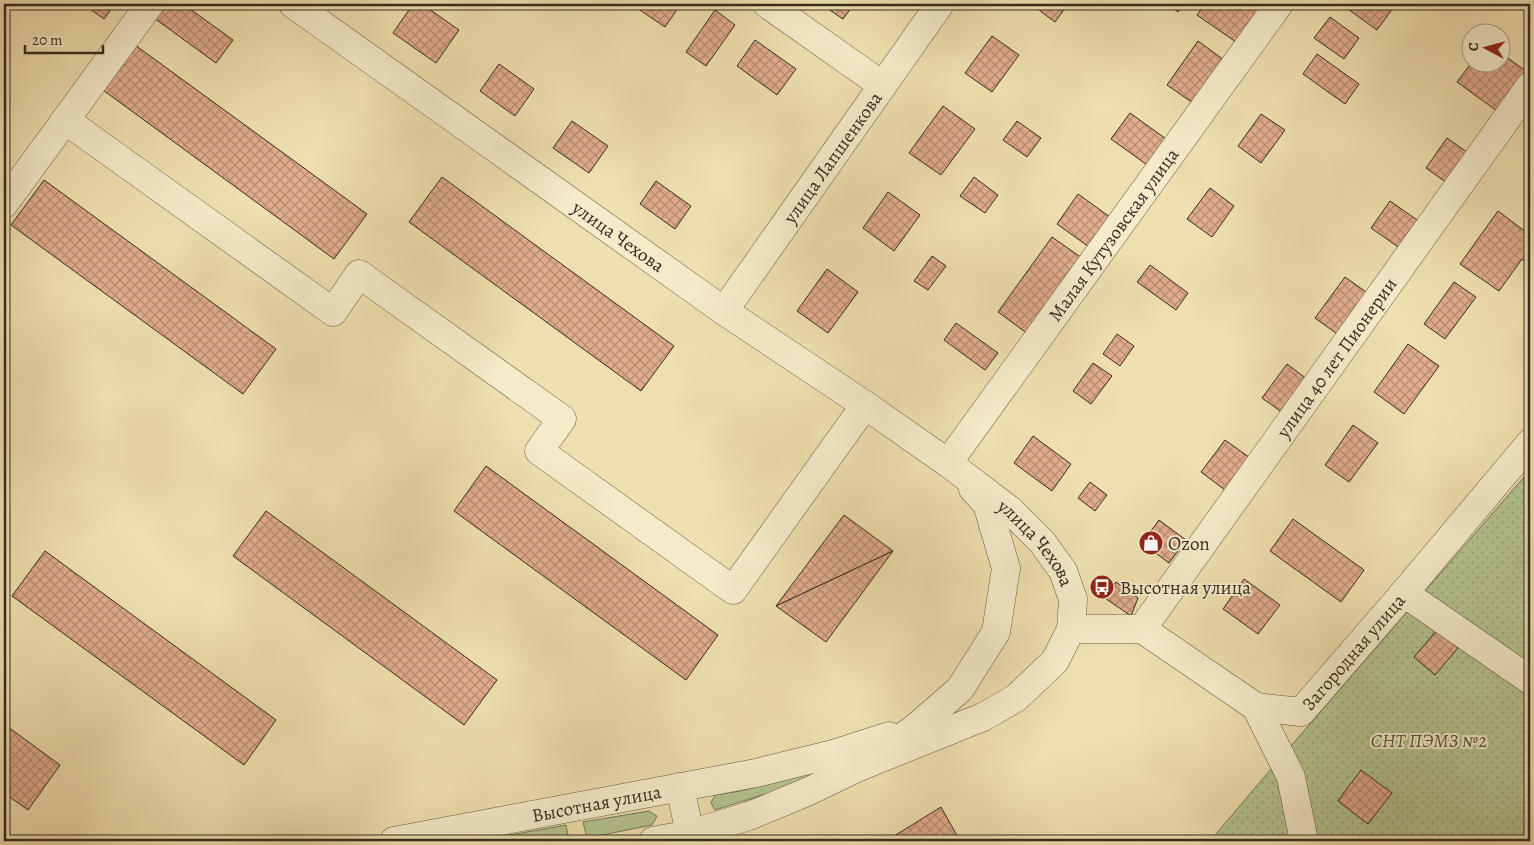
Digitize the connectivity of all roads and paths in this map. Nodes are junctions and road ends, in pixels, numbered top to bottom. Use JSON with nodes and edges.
{"nodes":[{"id":1,"x":150,"y":4,"type":"edge"},
{"id":2,"x":293,"y":4,"type":"edge"},
{"id":3,"x":766,"y":4,"type":"edge"},
{"id":4,"x":940,"y":4,"type":"edge"},
{"id":5,"x":1279,"y":4,"type":"edge"},
{"id":6,"x":882,"y":85,"type":"junction"},
{"id":7,"x":1530,"y":86,"type":"edge"},
{"id":8,"x":65,"y":120,"type":"junction"},
{"id":9,"x":4,"y":204,"type":"edge"},
{"id":10,"x":724,"y":311,"type":"junction"},
{"id":11,"x":866,"y":405,"type":"junction"},
{"id":12,"x":1530,"y":443,"type":"edge"},
{"id":13,"x":948,"y":463,"type":"junction"},
{"id":14,"x":1404,"y":593,"type":"junction"},
{"id":15,"x":1071,"y":629,"type":"junction"},
{"id":16,"x":1142,"y":629,"type":"junction"},
{"id":17,"x":1530,"y":680,"type":"edge"},
{"id":18,"x":1256,"y":707,"type":"junction"},
{"id":19,"x":914,"y":729,"type":"junction"},
{"id":20,"x":859,"y":767,"type":"junction"},
{"id":21,"x":680,"y":787,"type":"junction"},
{"id":22,"x":750,"y":816,"type":"junction"},
{"id":23,"x":691,"y":838,"type":"edge"},
{"id":24,"x":394,"y":841,"type":"edge"},
{"id":25,"x":653,"y":841,"type":"edge"},
{"id":26,"x":729,"y":841,"type":"edge"},
{"id":27,"x":1304,"y":841,"type":"edge"}],
"edges":[{"from":1,"to":8,"type":"street"},
{"from":2,"to":10,"type":"street","name":"улица Чехова"},
{"from":3,"to":6,"type":"street"},
{"from":4,"to":6,"type":"street","name":"улица Лапшенкова"},
{"from":5,"to":13,"type":"street","name":"Малая Кутузовская улица"},
{"from":6,"to":10,"type":"street","name":"улица Лапшенкова"},
{"from":7,"to":16,"type":"street","name":"улица 40 лет Пионерии"},
{"from":8,"to":9,"type":"street"},
{"from":8,"to":11,"type":"street"},
{"from":10,"to":11,"type":"street","name":"улица Чехова"},
{"from":11,"to":13,"type":"street","name":"улица Чехова"},
{"from":12,"to":14,"type":"street","name":"Загородная улица"},
{"from":13,"to":15,"type":"street","name":"улица Чехова"},
{"from":13,"to":19,"type":"street","name":"улица Чехова"},
{"from":14,"to":17,"type":"street"},
{"from":14,"to":18,"type":"street","name":"Загородная улица"},
{"from":15,"to":16,"type":"street"},
{"from":15,"to":20,"type":"street","name":"улица Чехова"},
{"from":16,"to":18,"type":"street","name":"Загородная улица"},
{"from":18,"to":27,"type":"street"},
{"from":19,"to":20,"type":"street"},
{"from":19,"to":21,"type":"street","name":"Высотная улица"},
{"from":20,"to":22,"type":"street"},
{"from":21,"to":23,"type":"street","name":"Высотная улица"},
{"from":21,"to":24,"type":"street","name":"Высотная улица"},
{"from":22,"to":23,"type":"street"},
{"from":22,"to":26,"type":"street"},
{"from":23,"to":25,"type":"street"}]}
